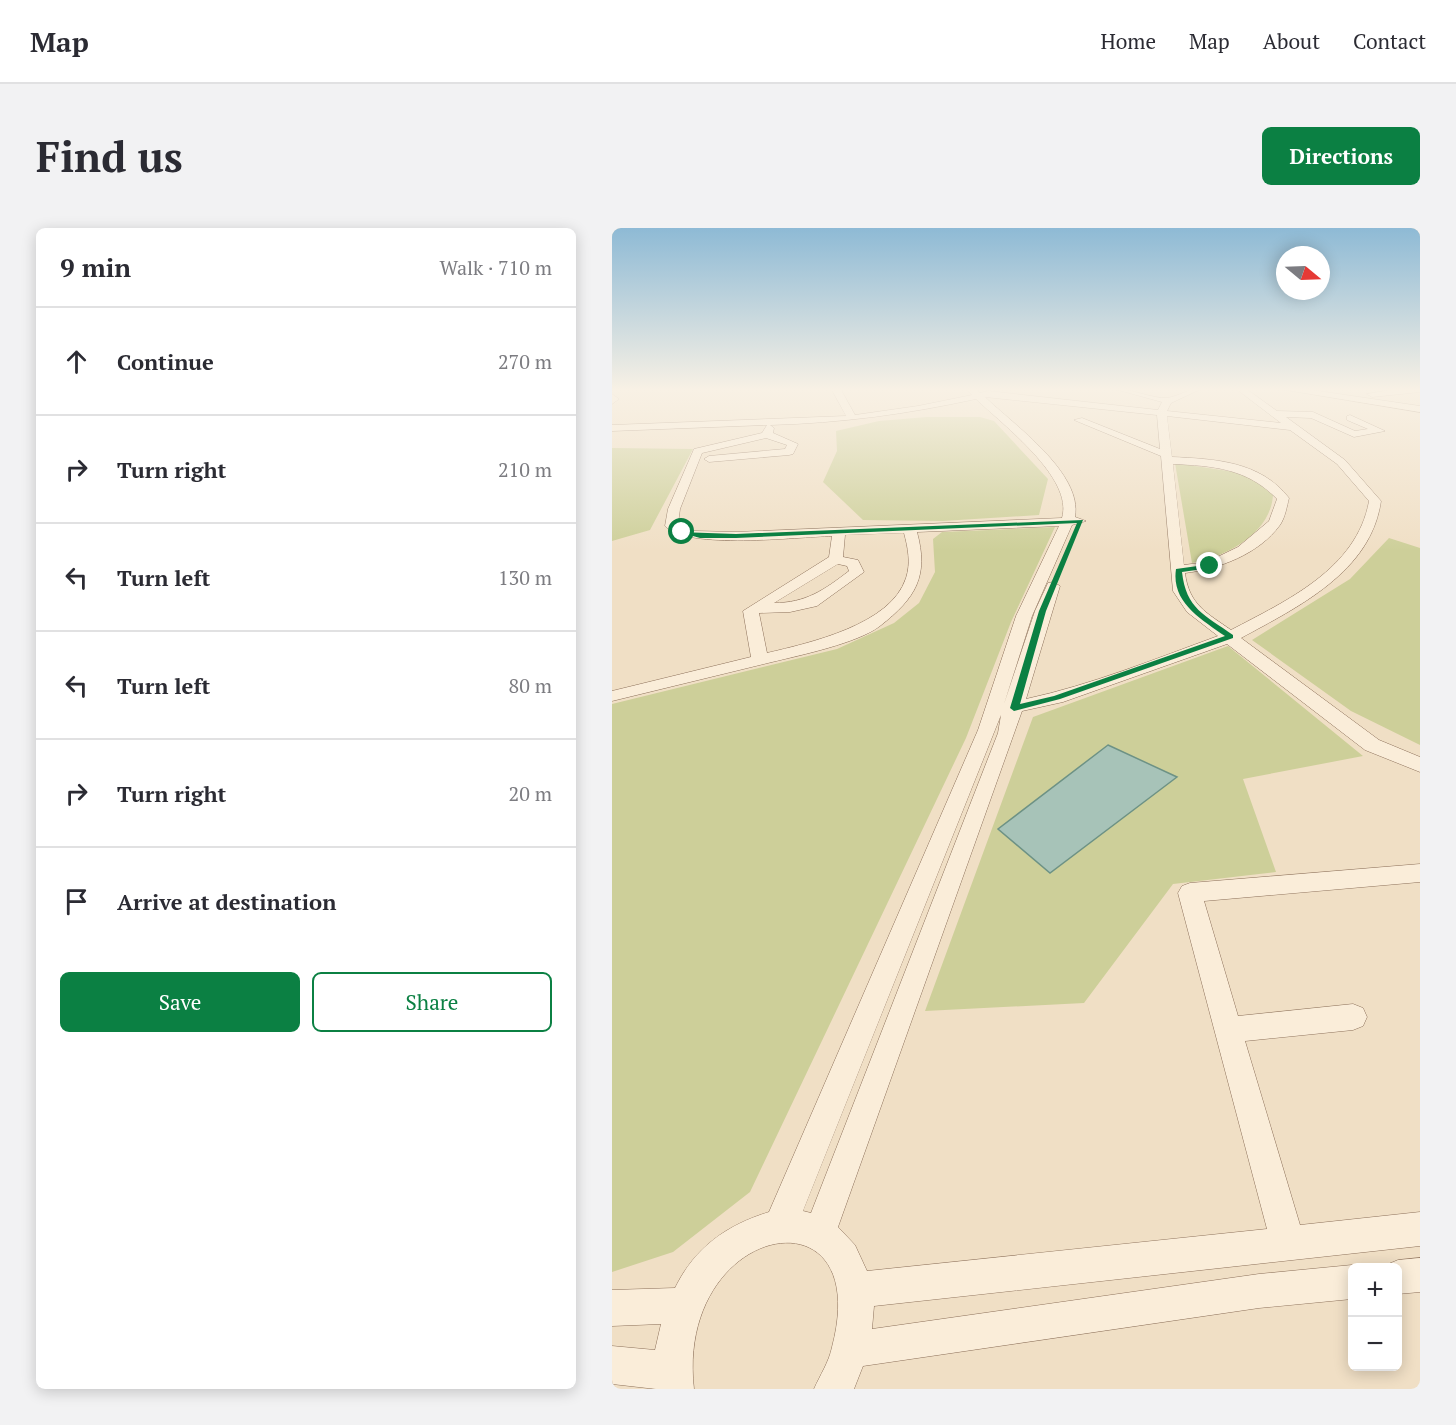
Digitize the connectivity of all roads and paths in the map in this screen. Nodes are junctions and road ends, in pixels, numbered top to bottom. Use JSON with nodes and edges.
{"nodes":[{"id":1,"x":726,"y":442,"type":"edge"},
{"id":2,"x":790,"y":442,"type":"edge"},
{"id":3,"x":1038,"y":442,"type":"edge"},
{"id":4,"x":1133,"y":442,"type":"edge"},
{"id":5,"x":1167,"y":442,"type":"edge"},
{"id":6,"x":1313,"y":442,"type":"edge"},
{"id":7,"x":1168,"y":457,"type":"junction"},
{"id":8,"x":694,"y":461,"type":"junction"},
{"id":9,"x":1074,"y":521,"type":"junction"},
{"id":10,"x":909,"y":528,"type":"junction"},
{"id":11,"x":839,"y":531,"type":"junction"},
{"id":12,"x":836,"y":559,"type":"junction"},
{"id":13,"x":1179,"y":570,"type":"junction"},
{"id":14,"x":758,"y":607,"type":"junction"},
{"id":15,"x":1230,"y":637,"type":"junction"},
{"id":16,"x":760,"y":659,"type":"junction"},
{"id":17,"x":612,"y":696,"type":"edge"},
{"id":18,"x":1014,"y":708,"type":"junction"},
{"id":19,"x":993,"y":712,"type":"junction"},
{"id":20,"x":1420,"y":765,"type":"edge"},
{"id":21,"x":1420,"y":873,"type":"edge"},
{"id":22,"x":1353,"y":1017,"type":"dead end"},
{"id":23,"x":1228,"y":1030,"type":"junction"},
{"id":24,"x":780,"y":1226,"type":"junction"},
{"id":25,"x":1420,"y":1229,"type":"edge"},
{"id":26,"x":820,"y":1232,"type":"junction"},
{"id":27,"x":1288,"y":1243,"type":"junction"},
{"id":28,"x":1420,"y":1275,"type":"edge"},
{"id":29,"x":1402,"y":1277,"type":"edge"},
{"id":30,"x":1348,"y":1282,"type":"edge"},
{"id":31,"x":856,"y":1290,"type":"junction"},
{"id":32,"x":685,"y":1305,"type":"junction"},
{"id":33,"x":612,"y":1308,"type":"edge"},
{"id":34,"x":850,"y":1350,"type":"junction"},
{"id":35,"x":612,"y":1365,"type":"edge"},
{"id":36,"x":673,"y":1379,"type":"edge"},
{"id":37,"x":833,"y":1389,"type":"edge"}],
"edges":[{"from":1,"to":8,"type":"street"},
{"from":2,"to":8,"type":"street"},
{"from":3,"to":9,"type":"street"},
{"from":4,"to":7,"type":"street"},
{"from":5,"to":7,"type":"street"},
{"from":6,"to":15,"type":"street"},
{"from":7,"to":13,"type":"street"},
{"from":7,"to":13,"type":"street"},
{"from":8,"to":11,"type":"street"},
{"from":9,"to":10,"type":"street"},
{"from":9,"to":18,"type":"street"},
{"from":9,"to":19,"type":"street"},
{"from":10,"to":11,"type":"street"},
{"from":10,"to":16,"type":"street"},
{"from":11,"to":12,"type":"street"},
{"from":12,"to":14,"type":"street"},
{"from":12,"to":14,"type":"street"},
{"from":13,"to":15,"type":"street"},
{"from":14,"to":16,"type":"street"},
{"from":15,"to":18,"type":"street"},
{"from":15,"to":20,"type":"street"},
{"from":16,"to":17,"type":"street"},
{"from":18,"to":19,"type":"street"},
{"from":18,"to":26,"type":"street"},
{"from":19,"to":24,"type":"street"},
{"from":21,"to":23,"type":"street"},
{"from":22,"to":23,"type":"street"},
{"from":23,"to":27,"type":"street"},
{"from":24,"to":26,"type":"street"},
{"from":24,"to":32,"type":"street"},
{"from":25,"to":27,"type":"street"},
{"from":26,"to":31,"type":"street"},
{"from":27,"to":31,"type":"street"},
{"from":28,"to":29,"type":"street"},
{"from":30,"to":34,"type":"street"},
{"from":31,"to":34,"type":"street"},
{"from":32,"to":33,"type":"street"},
{"from":32,"to":36,"type":"street"},
{"from":34,"to":37,"type":"street"},
{"from":35,"to":36,"type":"street"}]}
